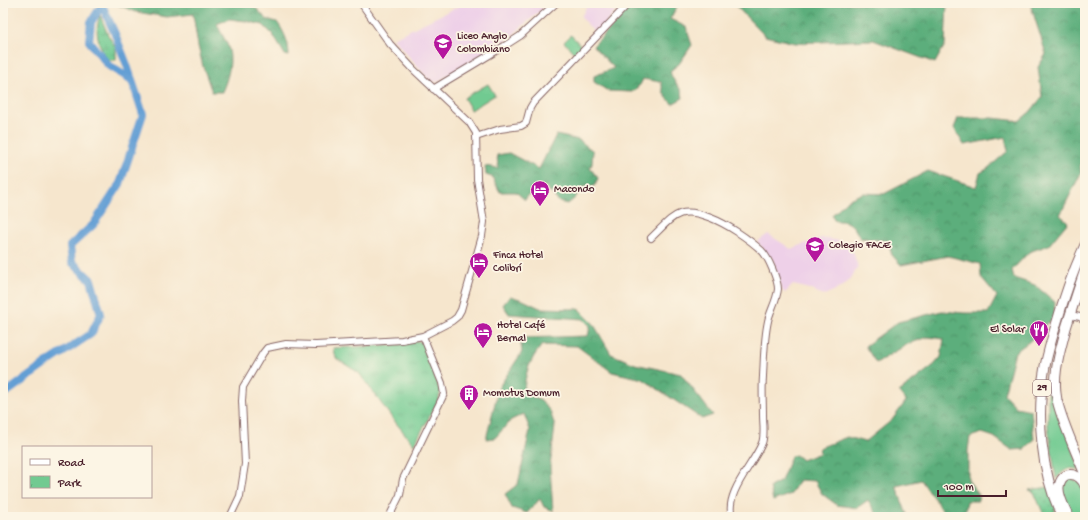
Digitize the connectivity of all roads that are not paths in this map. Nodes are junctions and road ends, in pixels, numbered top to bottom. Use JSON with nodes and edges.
{"nodes":[{"id":1,"x":361,"y":3,"type":"edge"},
{"id":2,"x":556,"y":3,"type":"edge"},
{"id":3,"x":629,"y":3,"type":"edge"},
{"id":4,"x":433,"y":89,"type":"junction"},
{"id":5,"x":476,"y":137,"type":"junction"},
{"id":6,"x":651,"y":238,"type":"dead end"},
{"id":7,"x":1085,"y":245,"type":"edge"},
{"id":8,"x":1085,"y":270,"type":"edge"},
{"id":9,"x":1070,"y":314,"type":"junction"},
{"id":10,"x":1085,"y":321,"type":"edge"},
{"id":11,"x":422,"y":336,"type":"junction"},
{"id":12,"x":1085,"y":475,"type":"edge"},
{"id":13,"x":1085,"y":486,"type":"edge"},
{"id":14,"x":230,"y":517,"type":"edge"},
{"id":15,"x":389,"y":517,"type":"edge"},
{"id":16,"x":732,"y":517,"type":"edge"},
{"id":17,"x":1062,"y":517,"type":"edge"},
{"id":18,"x":1069,"y":517,"type":"edge"}],
"edges":[{"from":1,"to":4,"type":"street"},
{"from":2,"to":4,"type":"street"},
{"from":3,"to":5,"type":"street"},
{"from":4,"to":5,"type":"street"},
{"from":5,"to":11,"type":"street"},
{"from":6,"to":16,"type":"street"},
{"from":7,"to":17,"type":"highway","number":"29"},
{"from":8,"to":9,"type":"highway","number":"29"},
{"from":9,"to":10,"type":"street"},
{"from":9,"to":12,"type":"highway","number":"29"},
{"from":11,"to":14,"type":"street"},
{"from":11,"to":15,"type":"street"},
{"from":13,"to":18,"type":"highway"}]}
